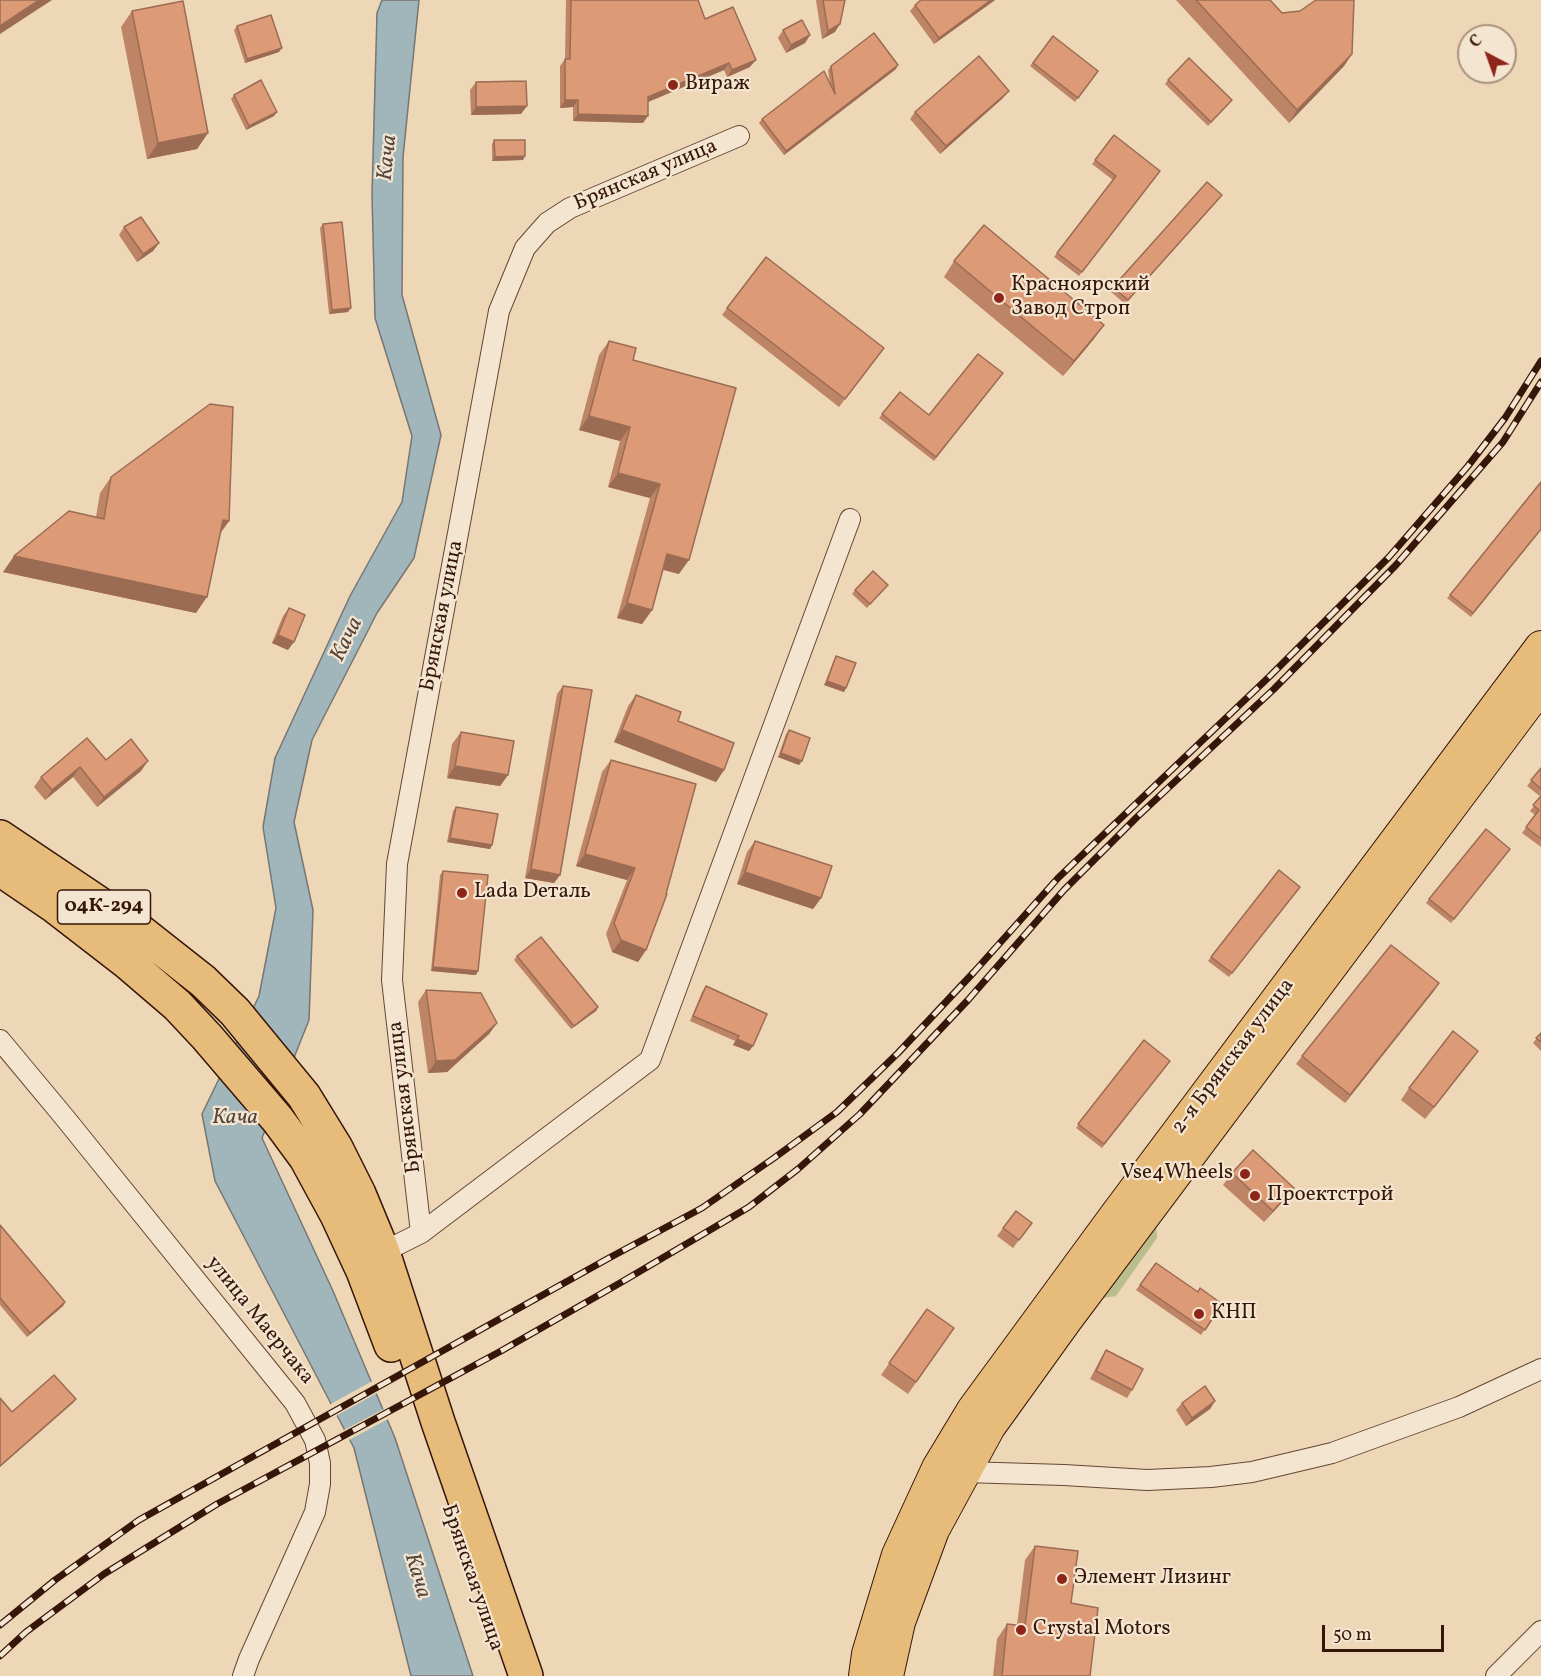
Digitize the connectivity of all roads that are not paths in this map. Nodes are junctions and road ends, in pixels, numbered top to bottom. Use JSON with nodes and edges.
{"nodes":[{"id":1,"x":739,"y":136,"type":"dead end"},
{"id":2,"x":850,"y":519,"type":"dead end"},
{"id":3,"x":1541,"y":647,"type":"edge"},
{"id":4,"x":1541,"y":686,"type":"edge"},
{"id":5,"x":0,"y":837,"type":"edge"},
{"id":6,"x":0,"y":869,"type":"edge"},
{"id":7,"x":0,"y":1040,"type":"edge"},
{"id":8,"x":421,"y":1233,"type":"junction"},
{"id":9,"x":383,"y":1252,"type":"junction"},
{"id":10,"x":1541,"y":1369,"type":"edge"},
{"id":11,"x":964,"y":1472,"type":"junction"},
{"id":12,"x":1541,"y":1632,"type":"edge"},
{"id":13,"x":243,"y":1676,"type":"edge"},
{"id":14,"x":504,"y":1676,"type":"edge"},
{"id":15,"x":526,"y":1676,"type":"edge"},
{"id":16,"x":865,"y":1676,"type":"edge"},
{"id":17,"x":888,"y":1676,"type":"edge"},
{"id":18,"x":1496,"y":1676,"type":"edge"}],
"edges":[{"from":1,"to":8,"type":"street","name":"Брянская улица"},
{"from":2,"to":8,"type":"street"},
{"from":3,"to":16,"type":"main road","name":"2-я Брянская улица"},
{"from":4,"to":11,"type":"main road","name":"2-я Брянская улица"},
{"from":5,"to":9,"type":"highway","name":"Брянская улица","number":"04К-294"},
{"from":6,"to":14,"type":"highway","name":"Брянская улица","number":"04К-294"},
{"from":7,"to":13,"type":"street","name":"улица Маерчака"},
{"from":8,"to":9,"type":"street"},
{"from":9,"to":15,"type":"highway","name":"Брянская улица"},
{"from":10,"to":11,"type":"street"},
{"from":11,"to":17,"type":"main road","name":"2-я Брянская улица"},
{"from":12,"to":18,"type":"street"}]}
